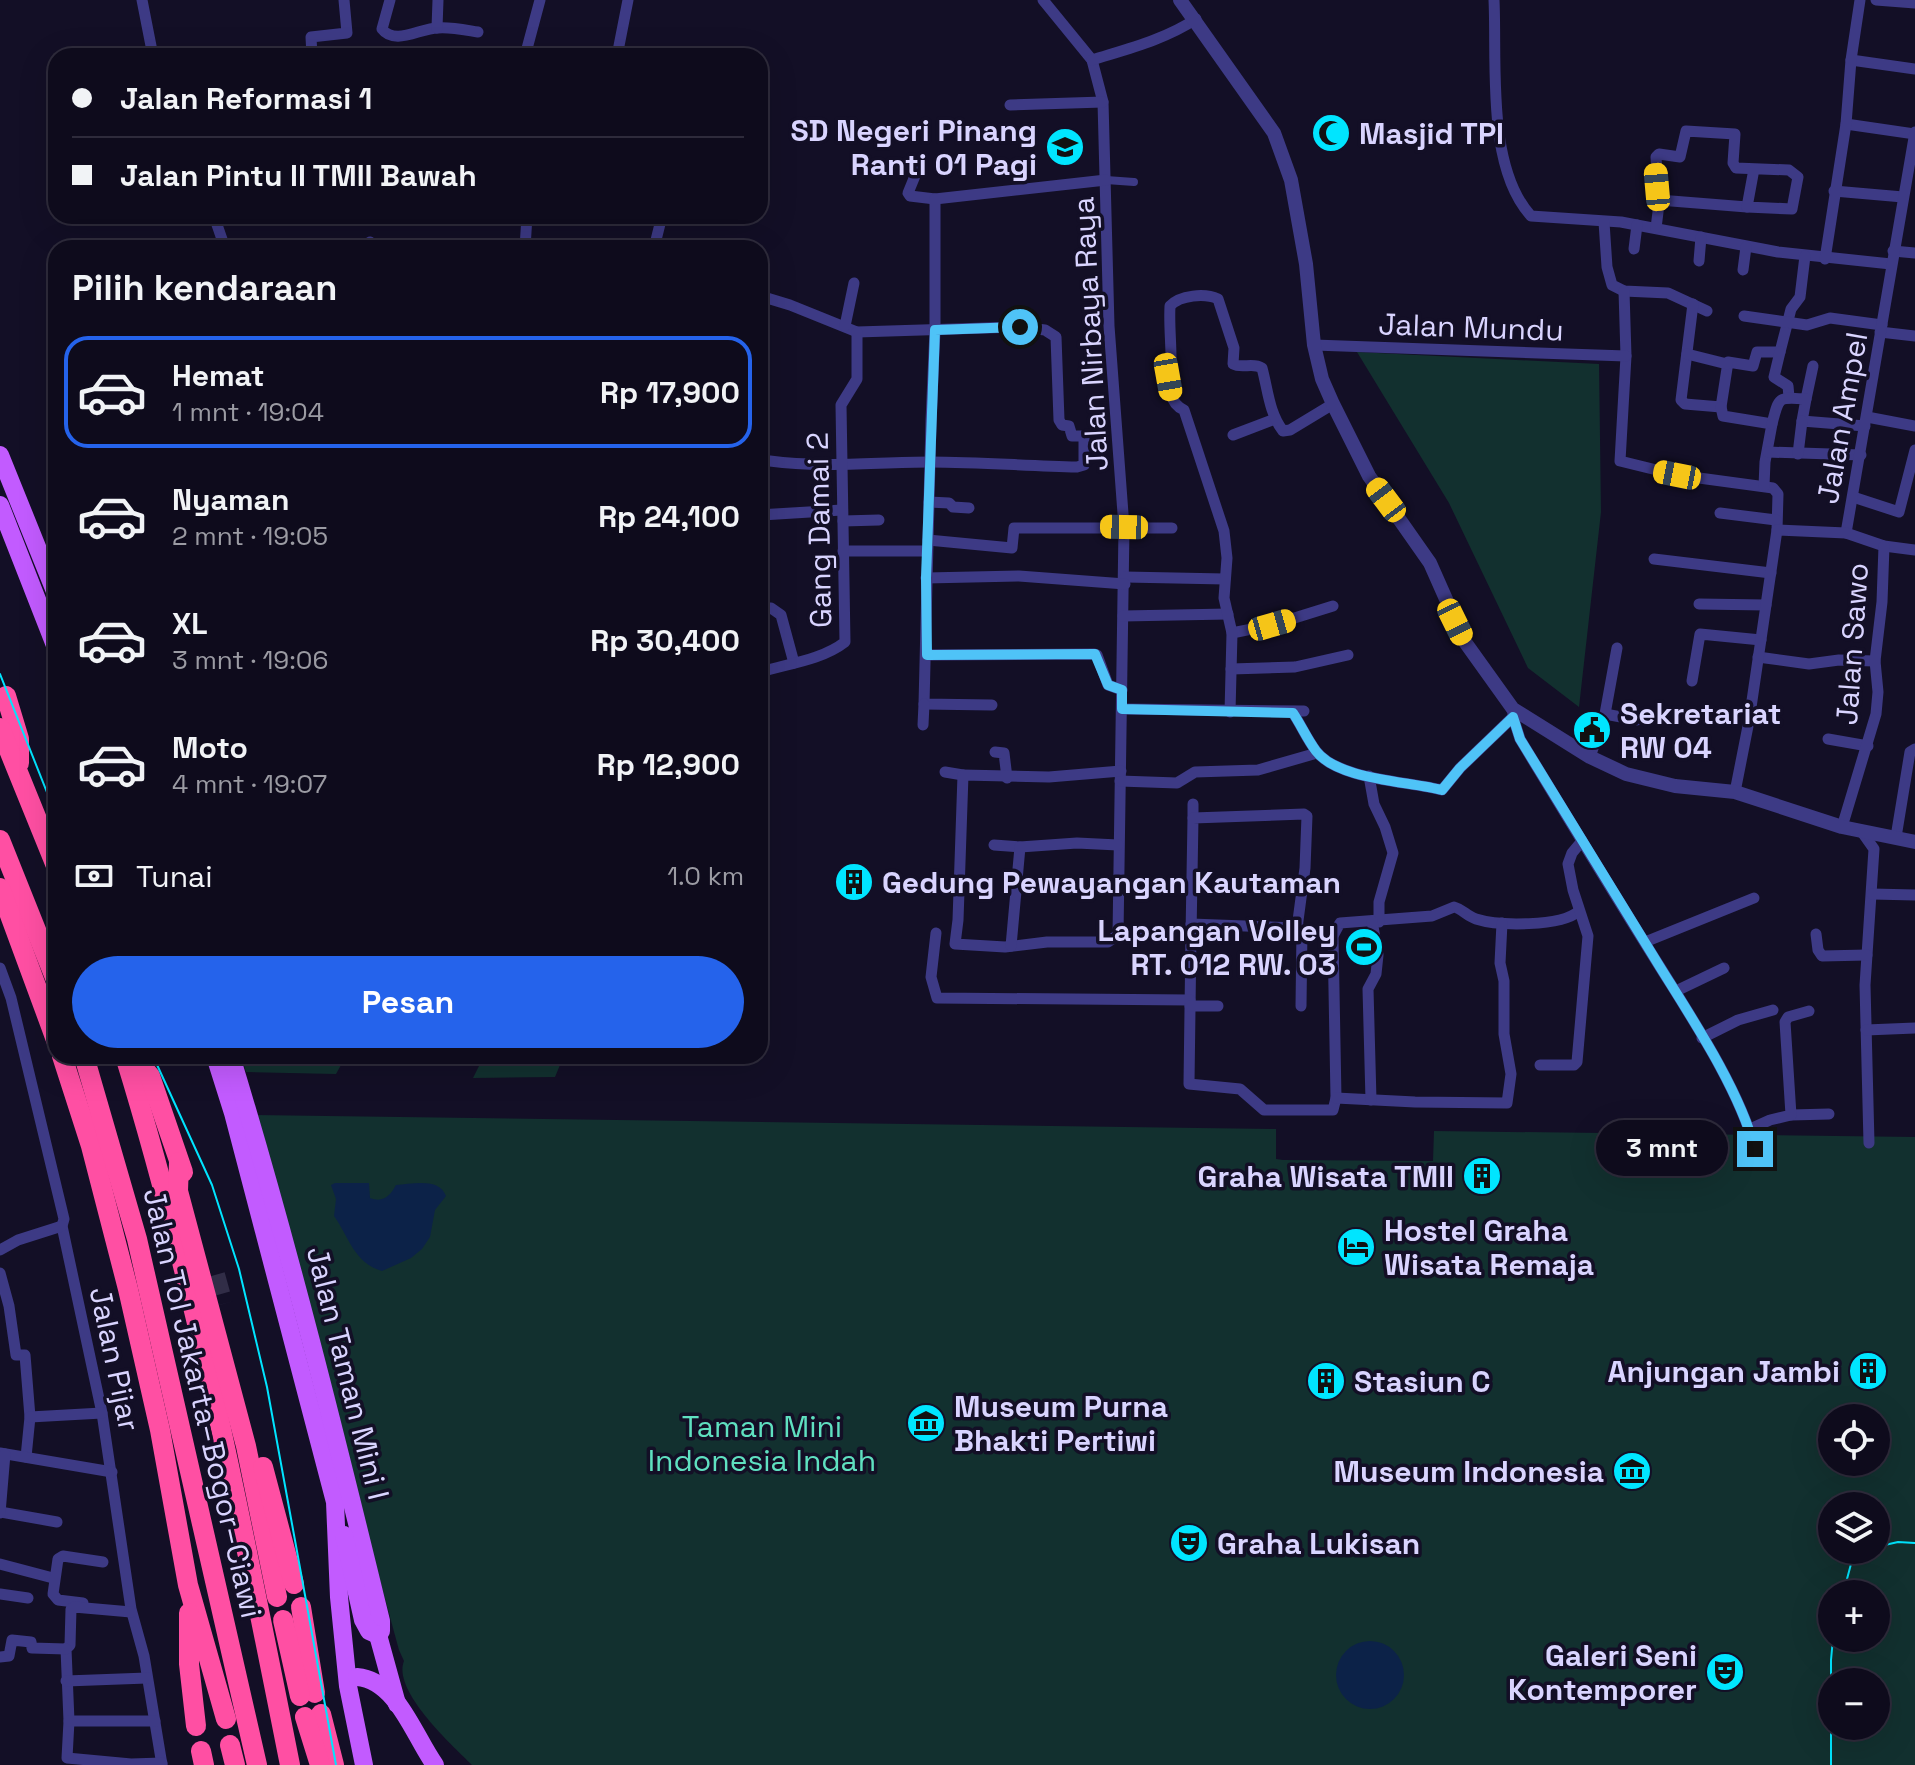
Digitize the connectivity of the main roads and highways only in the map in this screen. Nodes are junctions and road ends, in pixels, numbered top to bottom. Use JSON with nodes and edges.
{"nodes":[{"id":1,"x":0,"y":455,"type":"edge"},
{"id":2,"x":0,"y":505,"type":"edge"},
{"id":3,"x":48,"y":574,"type":"edge"},
{"id":4,"x":48,"y":628,"type":"edge"},
{"id":5,"x":6,"y":696,"type":"dead end"},
{"id":6,"x":0,"y":728,"type":"edge"},
{"id":7,"x":18,"y":771,"type":"junction"},
{"id":8,"x":0,"y":840,"type":"edge"},
{"id":9,"x":48,"y":846,"type":"edge"},
{"id":10,"x":0,"y":888,"type":"edge"},
{"id":11,"x":48,"y":960,"type":"edge"},
{"id":12,"x":48,"y":1018,"type":"edge"},
{"id":13,"x":65,"y":1064,"type":"edge"},
{"id":14,"x":86,"y":1064,"type":"edge"},
{"id":15,"x":127,"y":1064,"type":"edge"},
{"id":16,"x":143,"y":1064,"type":"edge"},
{"id":17,"x":218,"y":1064,"type":"edge"},
{"id":18,"x":233,"y":1064,"type":"edge"},
{"id":19,"x":179,"y":1162,"type":"junction"},
{"id":20,"x":215,"y":1275,"type":"tunnel mouth"},
{"id":21,"x":223,"y":1304,"type":"tunnel mouth"},
{"id":22,"x":335,"y":1502,"type":"junction"},
{"id":23,"x":294,"y":1584,"type":"dead end"},
{"id":24,"x":188,"y":1585,"type":"junction"},
{"id":25,"x":277,"y":1597,"type":"dead end"},
{"id":26,"x":301,"y":1607,"type":"dead end"},
{"id":27,"x":283,"y":1620,"type":"dead end"},
{"id":28,"x":378,"y":1635,"type":"junction"},
{"id":29,"x":383,"y":1655,"type":"junction"},
{"id":30,"x":353,"y":1682,"type":"junction"},
{"id":31,"x":397,"y":1704,"type":"junction"},
{"id":32,"x":226,"y":1719,"type":"dead end"},
{"id":33,"x":196,"y":1726,"type":"dead end"},
{"id":34,"x":257,"y":1765,"type":"edge"},
{"id":35,"x":290,"y":1765,"type":"edge"},
{"id":36,"x":320,"y":1765,"type":"edge"},
{"id":37,"x":334,"y":1765,"type":"edge"},
{"id":38,"x":364,"y":1765,"type":"edge"},
{"id":39,"x":435,"y":1765,"type":"edge"}],
"edges":[{"from":1,"to":3,"type":"main road"},
{"from":2,"to":4,"type":"main road"},
{"from":5,"to":7,"type":"highway"},
{"from":6,"to":7,"type":"highway"},
{"from":7,"to":9,"type":"highway"},
{"from":8,"to":11,"type":"highway"},
{"from":10,"to":12,"type":"highway"},
{"from":13,"to":24,"type":"highway"},
{"from":14,"to":34,"type":"highway","name":"Jalan Tol Jakarta–Bogor–Ciawi"},
{"from":15,"to":35,"type":"highway","name":"Jalan Tol Jakarta–Bogor–Ciawi"},
{"from":16,"to":19,"type":"highway"},
{"from":17,"to":22,"type":"main road","name":"Jalan Taman Mini I"},
{"from":18,"to":28,"type":"main road","name":"Jalan Taman Mini I"},
{"from":19,"to":20,"type":"highway"},
{"from":19,"to":25,"type":"highway"},
{"from":21,"to":23,"type":"highway"},
{"from":22,"to":28,"type":"main road"},
{"from":22,"to":30,"type":"main road","name":"Jalan Taman Mini I"},
{"from":24,"to":32,"type":"highway"},
{"from":24,"to":33,"type":"highway"},
{"from":26,"to":27,"type":"highway"},
{"from":28,"to":29,"type":"main road","name":"Jalan Taman Mini I"},
{"from":29,"to":30,"type":"main road"},
{"from":29,"to":31,"type":"main road","name":"Jalan Taman Mini I"},
{"from":30,"to":31,"type":"main road"},
{"from":30,"to":38,"type":"main road","name":"Jalan Taman Mini I"},
{"from":31,"to":39,"type":"main road"},
{"from":36,"to":37,"type":"highway"}]}
